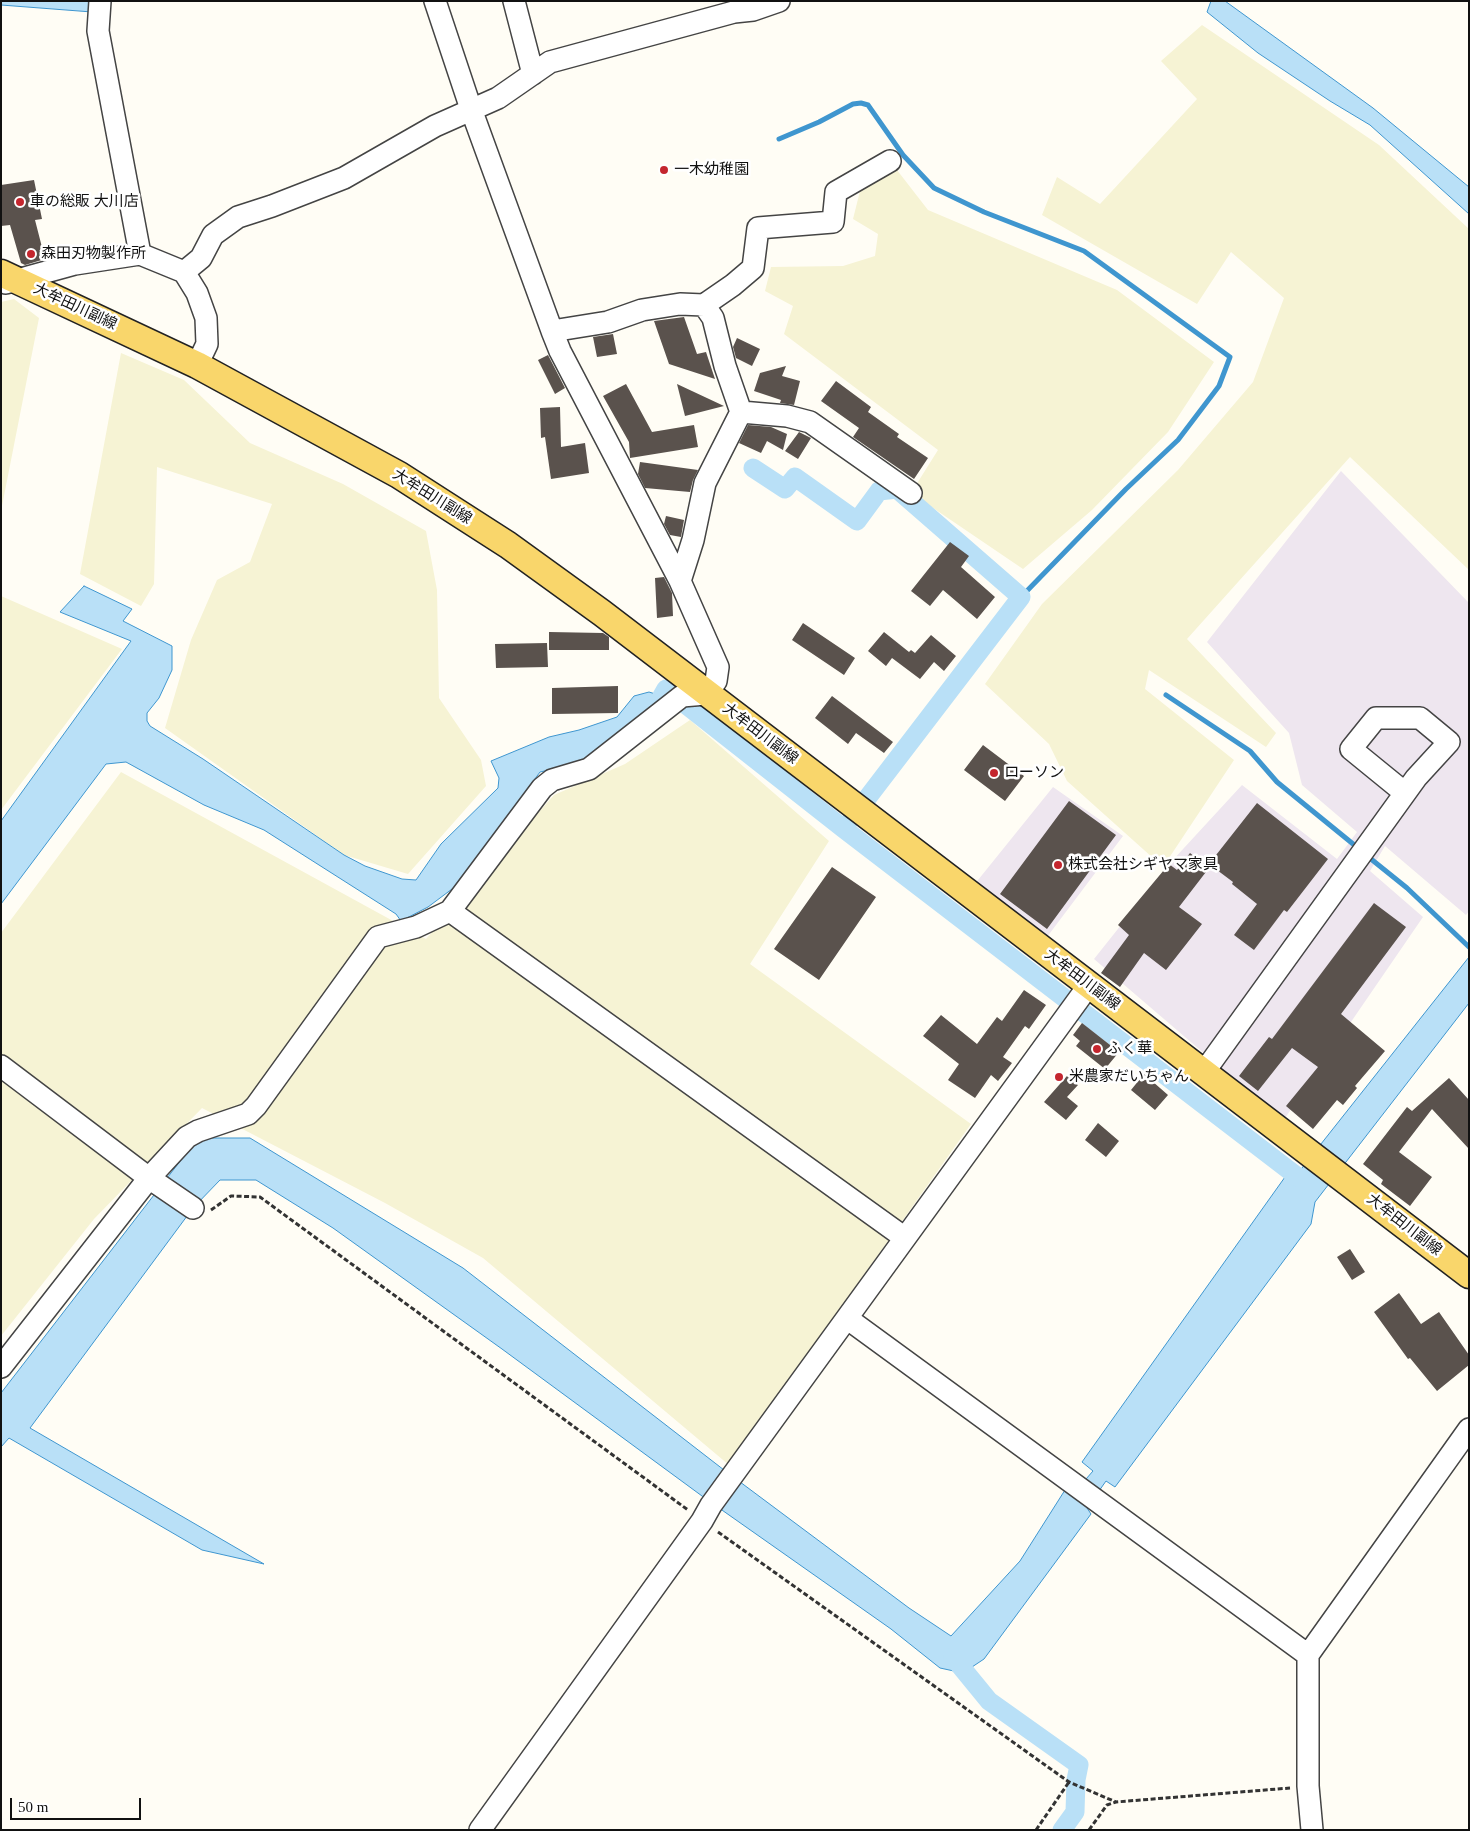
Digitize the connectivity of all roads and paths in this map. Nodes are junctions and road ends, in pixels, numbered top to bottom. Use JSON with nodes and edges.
{"nodes":[{"id":1,"x":100,"y":1,"type":"edge"},
{"id":2,"x":435,"y":1,"type":"edge"},
{"id":3,"x":514,"y":1,"type":"edge"},
{"id":4,"x":779,"y":1,"type":"edge"},
{"id":5,"x":731,"y":7,"type":"edge"},
{"id":6,"x":533,"y":74,"type":"junction"},
{"id":7,"x":472,"y":109,"type":"junction"},
{"id":8,"x":890,"y":161,"type":"dead end"},
{"id":9,"x":140,"y":254,"type":"junction"},
{"id":10,"x":184,"y":272,"type":"junction"},
{"id":11,"x":7,"y":279,"type":"edge"},
{"id":12,"x":704,"y":305,"type":"junction"},
{"id":13,"x":552,"y":331,"type":"junction"},
{"id":14,"x":198,"y":365,"type":"junction"},
{"id":15,"x":741,"y":412,"type":"junction"},
{"id":16,"x":911,"y":493,"type":"dead end"},
{"id":17,"x":680,"y":582,"type":"junction"},
{"id":18,"x":694,"y":695,"type":"junction"},
{"id":19,"x":1405,"y":793,"type":"dead end"},
{"id":20,"x":450,"y":911,"type":"junction"},
{"id":21,"x":1089,"y":985,"type":"junction"},
{"id":22,"x":1,"y":1066,"type":"edge"},
{"id":23,"x":1204,"y":1072,"type":"junction"},
{"id":24,"x":155,"y":1182,"type":"junction"},
{"id":25,"x":193,"y":1208,"type":"joint"},
{"id":26,"x":906,"y":1238,"type":"junction"},
{"id":27,"x":1469,"y":1275,"type":"edge"},
{"id":28,"x":848,"y":1319,"type":"junction"},
{"id":29,"x":1,"y":1367,"type":"edge"},
{"id":30,"x":1469,"y":1429,"type":"edge"},
{"id":31,"x":707,"y":1513,"type":"junction"},
{"id":32,"x":1308,"y":1655,"type":"junction"},
{"id":33,"x":1070,"y":1782,"type":"junction"},
{"id":34,"x":1308,"y":1786,"type":"junction"},
{"id":35,"x":1116,"y":1802,"type":"junction"},
{"id":36,"x":480,"y":1830,"type":"edge"},
{"id":37,"x":1036,"y":1830,"type":"edge"},
{"id":38,"x":1089,"y":1830,"type":"edge"},
{"id":39,"x":1312,"y":1830,"type":"edge"}],
"edges":[{"from":1,"to":9,"type":"street"},
{"from":2,"to":7,"type":"street"},
{"from":3,"to":6,"type":"street"},
{"from":4,"to":5,"type":"street"},
{"from":5,"to":6,"type":"street"},
{"from":6,"to":7,"type":"street"},
{"from":7,"to":10,"type":"street"},
{"from":7,"to":13,"type":"street"},
{"from":8,"to":12,"type":"street"},
{"from":9,"to":10,"type":"street"},
{"from":9,"to":11,"type":"street"},
{"from":10,"to":14,"type":"street"},
{"from":11,"to":14,"type":"main road","name":"大牟田川副線"},
{"from":12,"to":13,"type":"street"},
{"from":12,"to":15,"type":"street"},
{"from":13,"to":17,"type":"street"},
{"from":14,"to":18,"type":"main road","name":"大牟田川副線"},
{"from":15,"to":16,"type":"street"},
{"from":15,"to":17,"type":"street"},
{"from":17,"to":18,"type":"street"},
{"from":18,"to":20,"type":"street"},
{"from":18,"to":21,"type":"main road","name":"大牟田川副線"},
{"from":19,"to":23,"type":"street"},
{"from":20,"to":24,"type":"street"},
{"from":20,"to":26,"type":"street"},
{"from":21,"to":23,"type":"main road","name":"大牟田川副線"},
{"from":21,"to":26,"type":"street"},
{"from":22,"to":24,"type":"street"},
{"from":23,"to":27,"type":"main road","name":"大牟田川副線"},
{"from":24,"to":25,"type":"street"},
{"from":24,"to":29,"type":"street"},
{"from":25,"to":31,"type":"path"},
{"from":26,"to":28,"type":"street"},
{"from":28,"to":31,"type":"street"},
{"from":28,"to":32,"type":"street"},
{"from":30,"to":32,"type":"street"},
{"from":31,"to":33,"type":"path"},
{"from":31,"to":36,"type":"street"},
{"from":32,"to":34,"type":"street"},
{"from":33,"to":35,"type":"path"},
{"from":33,"to":37,"type":"path"},
{"from":34,"to":35,"type":"path"},
{"from":34,"to":39,"type":"street"},
{"from":35,"to":38,"type":"path"}]}
